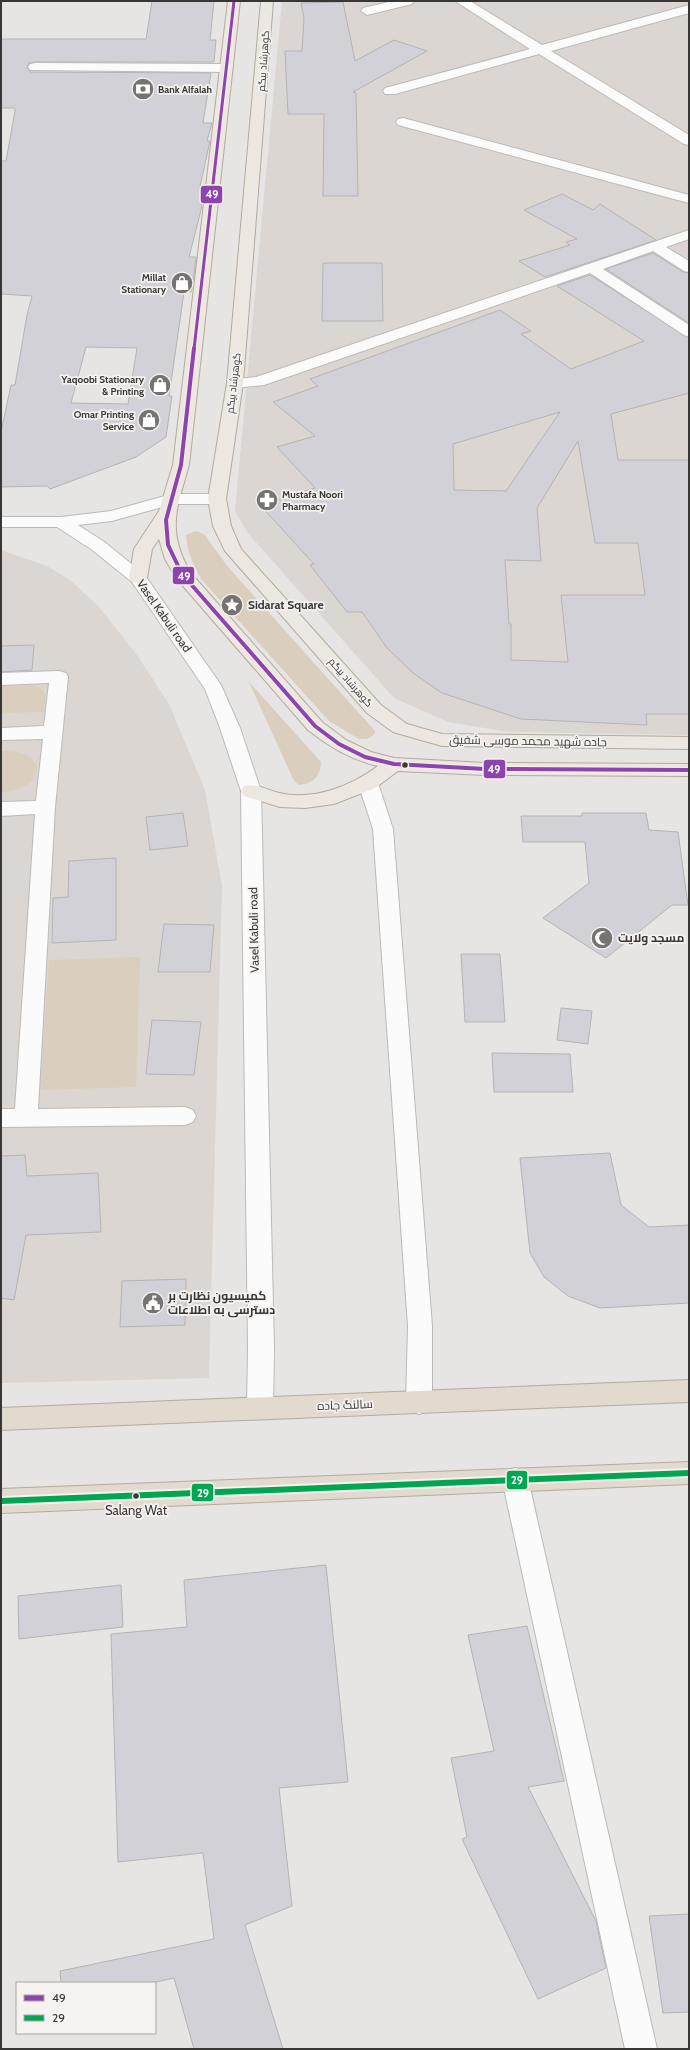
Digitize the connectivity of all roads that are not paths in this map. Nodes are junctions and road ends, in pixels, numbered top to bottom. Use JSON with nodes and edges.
{"nodes":[{"id":1,"x":234,"y":1,"type":"edge"},
{"id":2,"x":267,"y":1,"type":"edge"},
{"id":3,"x":408,"y":1,"type":"edge"},
{"id":4,"x":461,"y":1,"type":"edge"},
{"id":5,"x":663,"y":5,"type":"dead end"},
{"id":6,"x":683,"y":10,"type":"edge"},
{"id":7,"x":367,"y":11,"type":"dead end"},
{"id":8,"x":689,"y":19,"type":"edge"},
{"id":9,"x":540,"y":49,"type":"junction"},
{"id":10,"x":35,"y":67,"type":"dead end"},
{"id":11,"x":226,"y":68,"type":"junction"},
{"id":12,"x":390,"y":91,"type":"dead end"},
{"id":13,"x":403,"y":122,"type":"dead end"},
{"id":14,"x":689,"y":141,"type":"edge"},
{"id":15,"x":689,"y":199,"type":"edge"},
{"id":16,"x":689,"y":234,"type":"edge"},
{"id":17,"x":655,"y":246,"type":"junction"},
{"id":18,"x":592,"y":268,"type":"junction"},
{"id":19,"x":689,"y":268,"type":"edge"},
{"id":20,"x":689,"y":332,"type":"edge"},
{"id":21,"x":235,"y":383,"type":"junction"},
{"id":22,"x":217,"y":499,"type":"junction"},
{"id":23,"x":169,"y":506,"type":"junction"},
{"id":24,"x":1,"y":522,"type":"edge"},
{"id":25,"x":61,"y":522,"type":"junction"},
{"id":26,"x":138,"y":578,"type":"junction"},
{"id":27,"x":1,"y":679,"type":"edge"},
{"id":28,"x":374,"y":709,"type":"joint"},
{"id":29,"x":53,"y":732,"type":"junction"},
{"id":30,"x":1,"y":734,"type":"edge"},
{"id":31,"x":689,"y":743,"type":"edge"},
{"id":32,"x":394,"y":764,"type":"junction"},
{"id":33,"x":689,"y":770,"type":"edge"},
{"id":34,"x":368,"y":783,"type":"junction"},
{"id":35,"x":251,"y":792,"type":"junction"},
{"id":36,"x":45,"y":807,"type":"junction"},
{"id":37,"x":1,"y":809,"type":"edge"},
{"id":38,"x":185,"y":1116,"type":"dead end"},
{"id":39,"x":26,"y":1117,"type":"junction"},
{"id":40,"x":1,"y":1118,"type":"edge"},
{"id":41,"x":689,"y":1391,"type":"edge"},
{"id":42,"x":419,"y":1402,"type":"junction"},
{"id":43,"x":260,"y":1408,"type":"junction"},
{"id":44,"x":1,"y":1419,"type":"edge"},
{"id":45,"x":689,"y":1473,"type":"edge"},
{"id":46,"x":515,"y":1479,"type":"junction"},
{"id":47,"x":1,"y":1501,"type":"edge"},
{"id":48,"x":641,"y":2049,"type":"edge"}],
"edges":[{"from":1,"to":11,"type":"main road"},
{"from":2,"to":21,"type":"main road","name":"گوهرشاد بیگم"},
{"from":3,"to":7,"type":"street"},
{"from":4,"to":9,"type":"street"},
{"from":5,"to":6,"type":"street"},
{"from":6,"to":8,"type":"street"},
{"from":6,"to":9,"type":"street"},
{"from":9,"to":12,"type":"street"},
{"from":9,"to":14,"type":"street"},
{"from":10,"to":11,"type":"street"},
{"from":11,"to":23,"type":"main road"},
{"from":13,"to":15,"type":"street"},
{"from":16,"to":17,"type":"street"},
{"from":17,"to":18,"type":"street"},
{"from":17,"to":19,"type":"street"},
{"from":18,"to":20,"type":"street"},
{"from":18,"to":21,"type":"street"},
{"from":21,"to":22,"type":"main road","name":"گوهرشاد بیگم"},
{"from":22,"to":23,"type":"street"},
{"from":22,"to":28,"type":"main road","name":"گوهرشاد بیگم"},
{"from":23,"to":25,"type":"street"},
{"from":23,"to":26,"type":"main road"},
{"from":23,"to":32,"type":"main road"},
{"from":24,"to":25,"type":"street"},
{"from":25,"to":26,"type":"street","name":"Vasel Kabuli road"},
{"from":26,"to":35,"type":"street","name":"Vasel Kabuli road"},
{"from":27,"to":29,"type":"street"},
{"from":28,"to":31,"type":"main road","name":"جاده شهید محمد موسی شفیق"},
{"from":29,"to":30,"type":"street"},
{"from":29,"to":36,"type":"street"},
{"from":32,"to":33,"type":"main road"},
{"from":32,"to":34,"type":"main road"},
{"from":34,"to":35,"type":"main road"},
{"from":34,"to":42,"type":"street"},
{"from":35,"to":43,"type":"street","name":"Vasel Kabuli road"},
{"from":36,"to":37,"type":"street"},
{"from":36,"to":39,"type":"street"},
{"from":38,"to":39,"type":"street"},
{"from":39,"to":40,"type":"street"},
{"from":41,"to":42,"type":"highway","name":"سالنگ جاده"},
{"from":42,"to":43,"type":"highway","name":"سالنگ جاده"},
{"from":43,"to":44,"type":"highway","name":"سالنگ جاده"},
{"from":45,"to":46,"type":"highway"},
{"from":46,"to":47,"type":"highway"},
{"from":46,"to":48,"type":"street"}]}
